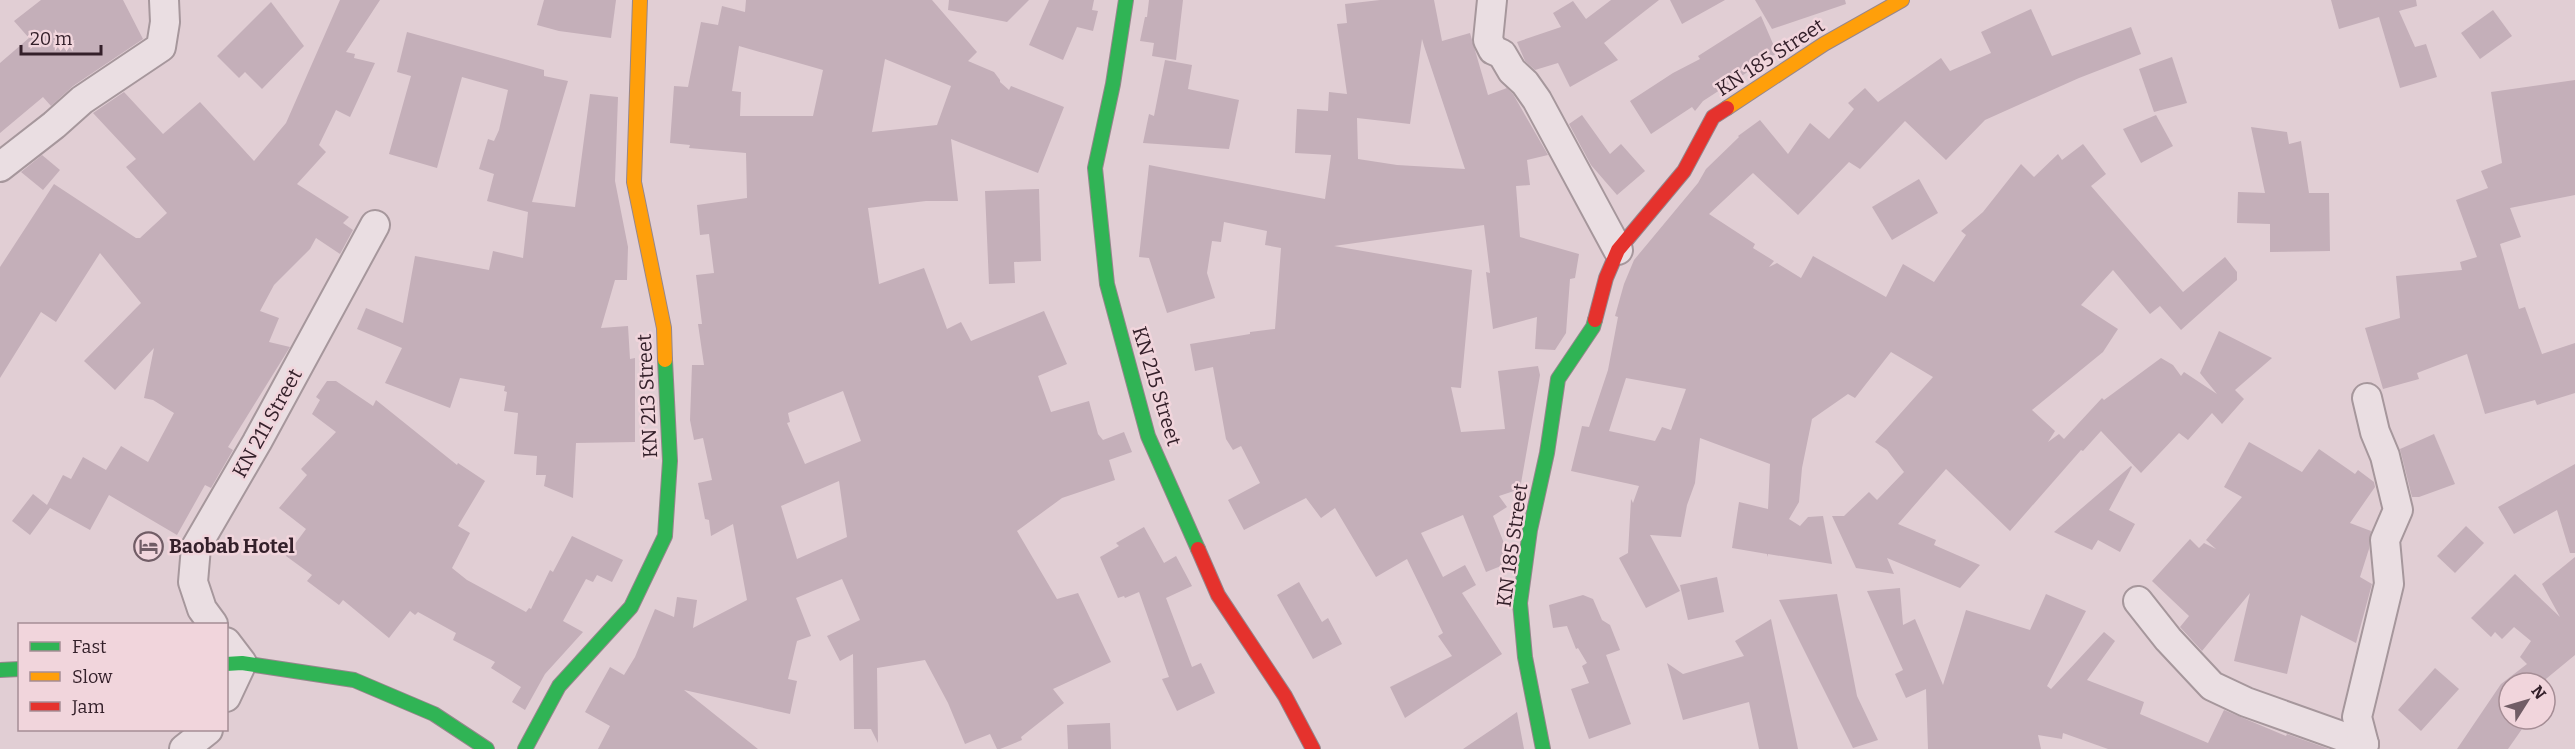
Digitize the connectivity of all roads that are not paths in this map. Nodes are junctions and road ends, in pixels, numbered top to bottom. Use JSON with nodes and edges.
{"nodes":[{"id":1,"x":164,"y":0,"type":"edge"},
{"id":2,"x":640,"y":0,"type":"edge"},
{"id":3,"x":1126,"y":0,"type":"edge"},
{"id":4,"x":1492,"y":0,"type":"edge"},
{"id":5,"x":1902,"y":0,"type":"edge"},
{"id":6,"x":0,"y":167,"type":"edge"},
{"id":7,"x":375,"y":225,"type":"dead end"},
{"id":8,"x":1618,"y":250,"type":"junction"},
{"id":9,"x":2367,"y":398,"type":"dead end"},
{"id":10,"x":2138,"y":601,"type":"dead end"},
{"id":11,"x":212,"y":623,"type":"edge"},
{"id":12,"x":232,"y":657,"type":"edge"},
{"id":13,"x":18,"y":669,"type":"edge"},
{"id":14,"x":0,"y":670,"type":"edge"},
{"id":15,"x":228,"y":684,"type":"edge"},
{"id":16,"x":206,"y":731,"type":"edge"},
{"id":17,"x":2366,"y":747,"type":"edge"},
{"id":18,"x":184,"y":749,"type":"edge"},
{"id":19,"x":487,"y":749,"type":"edge"},
{"id":20,"x":525,"y":749,"type":"edge"},
{"id":21,"x":1313,"y":749,"type":"edge"},
{"id":22,"x":1542,"y":749,"type":"edge"}],
"edges":[{"from":1,"to":6,"type":"street"},
{"from":2,"to":20,"type":"street","name":"KN 213 Street"},
{"from":3,"to":21,"type":"street","name":"KN 215 Street"},
{"from":4,"to":8,"type":"street"},
{"from":5,"to":8,"type":"street","name":"KN 185 Street"},
{"from":7,"to":11,"type":"street","name":"KN 211 Street"},
{"from":8,"to":22,"type":"street","name":"KN 185 Street"},
{"from":9,"to":17,"type":"street"},
{"from":10,"to":17,"type":"street"},
{"from":12,"to":15,"type":"street"},
{"from":12,"to":19,"type":"street"},
{"from":13,"to":14,"type":"street"},
{"from":16,"to":18,"type":"street"}]}
